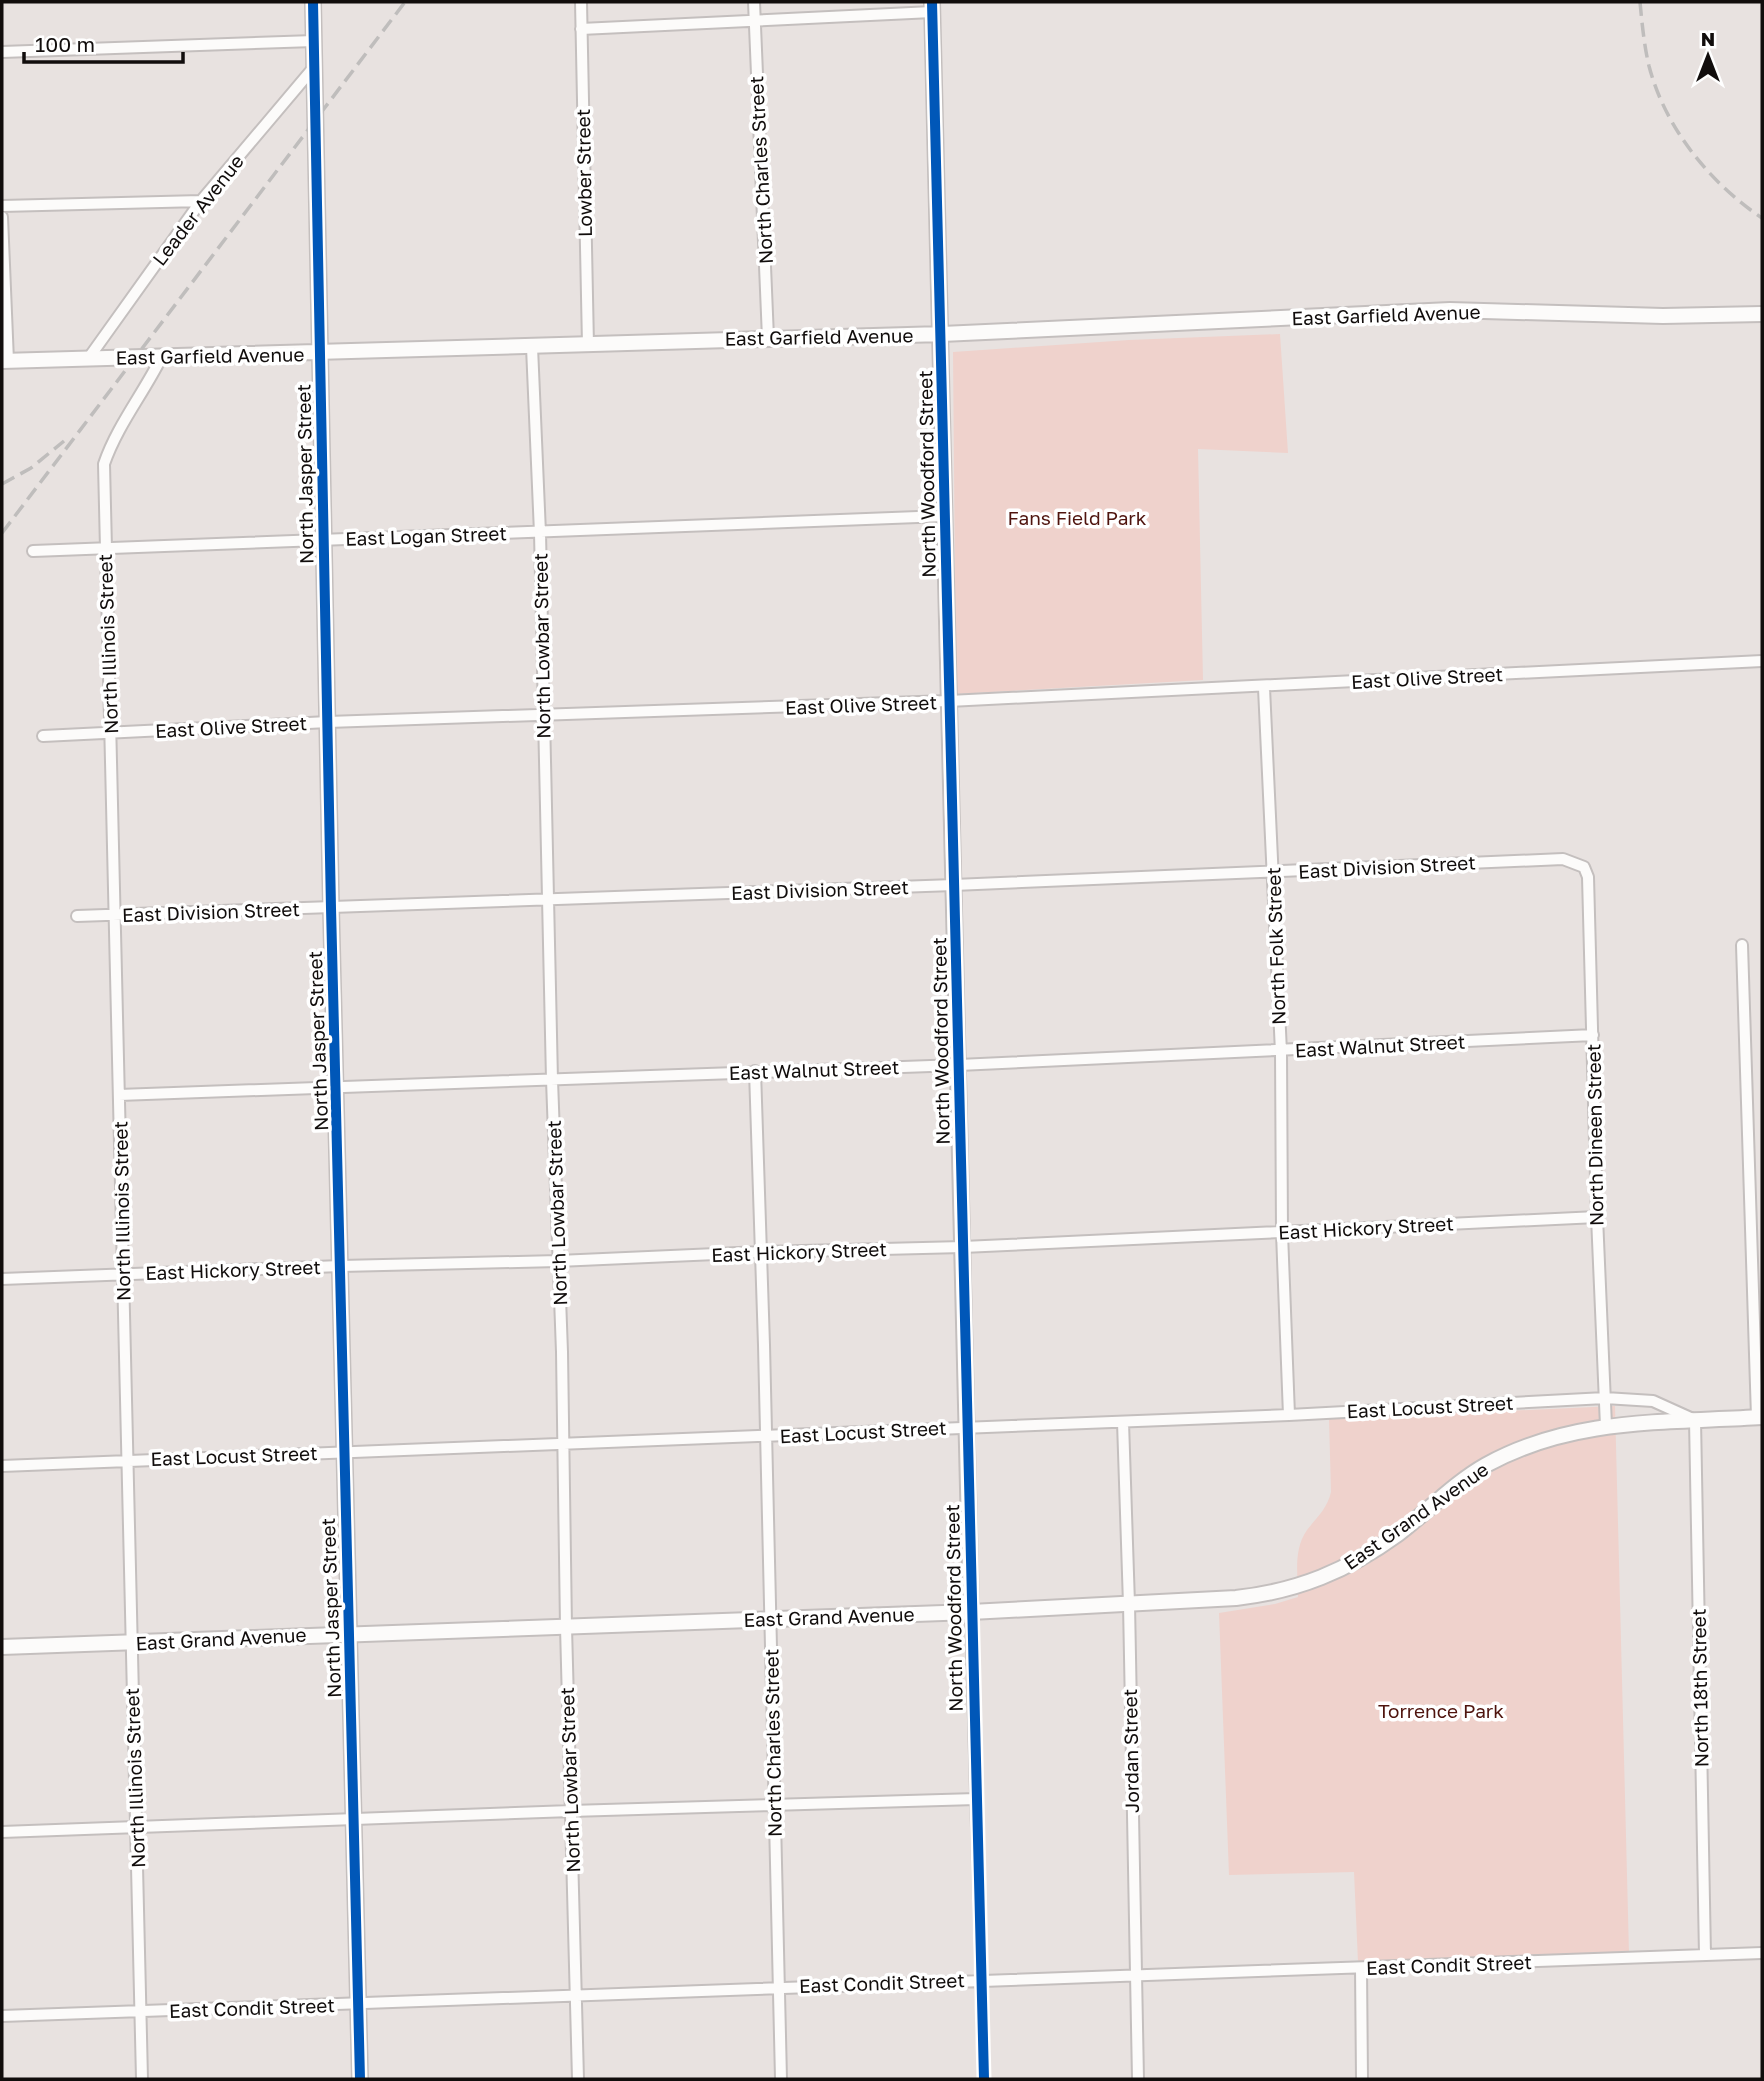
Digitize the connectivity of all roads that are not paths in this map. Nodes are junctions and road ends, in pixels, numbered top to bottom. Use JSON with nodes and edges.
{"nodes":[{"id":1,"x":313,"y":2,"type":"edge"},
{"id":2,"x":581,"y":2,"type":"edge"},
{"id":3,"x":754,"y":2,"type":"edge"},
{"id":4,"x":932,"y":7,"type":"edge"},
{"id":5,"x":754,"y":19,"type":"junction"},
{"id":6,"x":581,"y":29,"type":"junction"},
{"id":7,"x":314,"y":41,"type":"junction"},
{"id":8,"x":2,"y":52,"type":"edge"},
{"id":9,"x":315,"y":66,"type":"junction"},
{"id":10,"x":201,"y":201,"type":"junction"},
{"id":11,"x":2,"y":206,"type":"edge"},
{"id":12,"x":2,"y":216,"type":"edge"},
{"id":13,"x":1762,"y":314,"type":"edge"},
{"id":14,"x":942,"y":334,"type":"junction"},
{"id":15,"x":768,"y":338,"type":"junction"},
{"id":16,"x":588,"y":345,"type":"junction"},
{"id":17,"x":532,"y":347,"type":"junction"},
{"id":18,"x":320,"y":354,"type":"junction"},
{"id":19,"x":161,"y":358,"type":"junction"},
{"id":20,"x":88,"y":359,"type":"junction"},
{"id":21,"x":5,"y":361,"type":"edge"},
{"id":22,"x":944,"y":516,"type":"junction"},
{"id":23,"x":540,"y":533,"type":"junction"},
{"id":24,"x":323,"y":539,"type":"junction"},
{"id":25,"x":105,"y":549,"type":"junction"},
{"id":26,"x":33,"y":551,"type":"dead end"},
{"id":27,"x":1762,"y":661,"type":"edge"},
{"id":28,"x":1264,"y":688,"type":"junction"},
{"id":29,"x":950,"y":701,"type":"junction"},
{"id":30,"x":544,"y":715,"type":"junction"},
{"id":31,"x":328,"y":722,"type":"junction"},
{"id":32,"x":111,"y":732,"type":"junction"},
{"id":33,"x":43,"y":736,"type":"dead end"},
{"id":34,"x":1563,"y":859,"type":"joint"},
{"id":35,"x":1273,"y":872,"type":"junction"},
{"id":36,"x":954,"y":885,"type":"junction"},
{"id":37,"x":548,"y":899,"type":"junction"},
{"id":38,"x":331,"y":908,"type":"junction"},
{"id":39,"x":114,"y":915,"type":"junction"},
{"id":40,"x":77,"y":916,"type":"dead end"},
{"id":41,"x":1742,"y":945,"type":"dead end"},
{"id":42,"x":1593,"y":1035,"type":"junction"},
{"id":43,"x":1281,"y":1052,"type":"junction"},
{"id":44,"x":959,"y":1065,"type":"junction"},
{"id":45,"x":755,"y":1071,"type":"junction"},
{"id":46,"x":552,"y":1080,"type":"junction"},
{"id":47,"x":337,"y":1088,"type":"junction"},
{"id":48,"x":119,"y":1095,"type":"junction"},
{"id":49,"x":1597,"y":1217,"type":"junction"},
{"id":50,"x":1282,"y":1233,"type":"junction"},
{"id":51,"x":963,"y":1247,"type":"junction"},
{"id":52,"x":761,"y":1252,"type":"junction"},
{"id":53,"x":558,"y":1261,"type":"junction"},
{"id":54,"x":341,"y":1266,"type":"junction"},
{"id":55,"x":124,"y":1275,"type":"junction"},
{"id":56,"x":2,"y":1279,"type":"edge"},
{"id":57,"x":1605,"y":1398,"type":"junction"},
{"id":58,"x":1289,"y":1415,"type":"junction"},
{"id":59,"x":1760,"y":1417,"type":"edge"},
{"id":60,"x":1696,"y":1420,"type":"junction"},
{"id":61,"x":1123,"y":1422,"type":"junction"},
{"id":62,"x":1606,"y":1426,"type":"junction"},
{"id":63,"x":968,"y":1427,"type":"junction"},
{"id":64,"x":765,"y":1437,"type":"junction"},
{"id":65,"x":563,"y":1445,"type":"junction"},
{"id":66,"x":343,"y":1452,"type":"junction"},
{"id":67,"x":127,"y":1460,"type":"junction"},
{"id":68,"x":2,"y":1466,"type":"edge"},
{"id":69,"x":1129,"y":1604,"type":"junction"},
{"id":70,"x":971,"y":1612,"type":"junction"},
{"id":71,"x":770,"y":1620,"type":"junction"},
{"id":72,"x":566,"y":1627,"type":"junction"},
{"id":73,"x":349,"y":1633,"type":"junction"},
{"id":74,"x":132,"y":1643,"type":"junction"},
{"id":75,"x":2,"y":1647,"type":"edge"},
{"id":76,"x":976,"y":1799,"type":"junction"},
{"id":77,"x":775,"y":1806,"type":"junction"},
{"id":78,"x":571,"y":1811,"type":"junction"},
{"id":79,"x":355,"y":1819,"type":"junction"},
{"id":80,"x":137,"y":1828,"type":"junction"},
{"id":81,"x":2,"y":1832,"type":"edge"},
{"id":82,"x":1762,"y":1953,"type":"edge"},
{"id":83,"x":1705,"y":1955,"type":"junction"},
{"id":84,"x":1361,"y":1968,"type":"junction"},
{"id":85,"x":1135,"y":1975,"type":"junction"},
{"id":86,"x":982,"y":1980,"type":"junction"},
{"id":87,"x":779,"y":1987,"type":"junction"},
{"id":88,"x":575,"y":1996,"type":"junction"},
{"id":89,"x":358,"y":2005,"type":"junction"},
{"id":90,"x":141,"y":2012,"type":"junction"},
{"id":91,"x":2,"y":2016,"type":"edge"},
{"id":92,"x":142,"y":2079,"type":"edge"},
{"id":93,"x":360,"y":2079,"type":"edge"},
{"id":94,"x":578,"y":2079,"type":"edge"},
{"id":95,"x":781,"y":2079,"type":"edge"},
{"id":96,"x":984,"y":2079,"type":"edge"},
{"id":97,"x":1138,"y":2079,"type":"edge"},
{"id":98,"x":1362,"y":2079,"type":"edge"}],
"edges":[{"from":1,"to":7,"type":"street","name":"North Jasper Street"},
{"from":2,"to":6,"type":"street","name":"Lowber Street"},
{"from":3,"to":5,"type":"street","name":"North Charles Street"},
{"from":4,"to":5,"type":"street"},
{"from":4,"to":14,"type":"street","name":"North Woodford Street"},
{"from":5,"to":6,"type":"street"},
{"from":5,"to":15,"type":"street","name":"North Charles Street"},
{"from":6,"to":16,"type":"street","name":"Lowber Street"},
{"from":7,"to":8,"type":"street"},
{"from":7,"to":9,"type":"street","name":"North Jasper Street"},
{"from":9,"to":10,"type":"street","name":"Leader Avenue"},
{"from":9,"to":18,"type":"street","name":"North Jasper Street"},
{"from":10,"to":11,"type":"street"},
{"from":10,"to":20,"type":"street","name":"Leader Avenue"},
{"from":12,"to":21,"type":"street"},
{"from":13,"to":14,"type":"street","name":"East Garfield Avenue"},
{"from":14,"to":15,"type":"street","name":"East Garfield Avenue"},
{"from":14,"to":22,"type":"street","name":"North Woodford Street"},
{"from":15,"to":16,"type":"street","name":"East Garfield Avenue"},
{"from":16,"to":17,"type":"street","name":"East Garfield Avenue"},
{"from":17,"to":18,"type":"street","name":"East Garfield Avenue"},
{"from":17,"to":23,"type":"street","name":"North Lowbar Street"},
{"from":18,"to":19,"type":"street","name":"East Garfield Avenue"},
{"from":18,"to":24,"type":"street","name":"North Jasper Street"},
{"from":19,"to":20,"type":"street","name":"East Garfield Avenue"},
{"from":19,"to":25,"type":"street","name":"North Illinois Street"},
{"from":20,"to":21,"type":"street","name":"East Garfield Avenue"},
{"from":22,"to":23,"type":"street","name":"East Logan Street"},
{"from":22,"to":29,"type":"street","name":"North Woodford Street"},
{"from":23,"to":24,"type":"street","name":"East Logan Street"},
{"from":23,"to":30,"type":"street","name":"North Lowbar Street"},
{"from":24,"to":25,"type":"street","name":"East Logan Street"},
{"from":24,"to":31,"type":"street","name":"North Jasper Street"},
{"from":25,"to":26,"type":"street","name":"East Logan Street"},
{"from":25,"to":32,"type":"street","name":"North Illinois Street"},
{"from":27,"to":28,"type":"street","name":"East Olive Street"},
{"from":28,"to":29,"type":"street","name":"East Olive Street"},
{"from":28,"to":35,"type":"street","name":"North Folk Street"},
{"from":29,"to":30,"type":"street","name":"East Olive Street"},
{"from":29,"to":36,"type":"street","name":"North Woodford Street"},
{"from":30,"to":31,"type":"street","name":"East Olive Street"},
{"from":30,"to":37,"type":"street","name":"North Lowbar Street"},
{"from":31,"to":32,"type":"street","name":"East Olive Street"},
{"from":31,"to":38,"type":"street","name":"North Jasper Street"},
{"from":32,"to":33,"type":"street","name":"East Olive Street"},
{"from":32,"to":39,"type":"street","name":"North Illinois Street"},
{"from":34,"to":35,"type":"street","name":"East Division Street"},
{"from":34,"to":42,"type":"street","name":"North Dineen Street"},
{"from":35,"to":36,"type":"street","name":"East Division Street"},
{"from":35,"to":43,"type":"street","name":"North Folk Street"},
{"from":36,"to":37,"type":"street","name":"East Division Street"},
{"from":36,"to":44,"type":"street","name":"North Woodford Street"},
{"from":37,"to":38,"type":"street","name":"East Division Street"},
{"from":37,"to":46,"type":"street","name":"North Lowbar Street"},
{"from":38,"to":39,"type":"street","name":"East Division Street"},
{"from":38,"to":47,"type":"street","name":"North Jasper Street"},
{"from":39,"to":40,"type":"street","name":"East Division Street"},
{"from":39,"to":48,"type":"street","name":"North Illinois Street"},
{"from":41,"to":59,"type":"street"},
{"from":42,"to":43,"type":"street","name":"East Walnut Street"},
{"from":42,"to":49,"type":"street","name":"North Dineen Street"},
{"from":43,"to":44,"type":"street","name":"East Walnut Street"},
{"from":43,"to":50,"type":"street","name":"North Folk Street"},
{"from":44,"to":45,"type":"street","name":"East Walnut Street"},
{"from":44,"to":51,"type":"street","name":"North Woodford Street"},
{"from":45,"to":46,"type":"street","name":"East Walnut Street"},
{"from":45,"to":52,"type":"street","name":"North Charles Street"},
{"from":46,"to":47,"type":"street","name":"East Walnut Street"},
{"from":46,"to":53,"type":"street","name":"North Lowbar Street"},
{"from":47,"to":48,"type":"street","name":"East Walnut Street"},
{"from":47,"to":54,"type":"street","name":"North Jasper Street"},
{"from":48,"to":55,"type":"street","name":"North Illinois Street"},
{"from":49,"to":50,"type":"street","name":"East Hickory Street"},
{"from":49,"to":57,"type":"street","name":"North Dineen Street"},
{"from":50,"to":51,"type":"street","name":"East Hickory Street"},
{"from":50,"to":58,"type":"street","name":"North Folk Street"},
{"from":51,"to":52,"type":"street","name":"East Hickory Street"},
{"from":51,"to":63,"type":"street","name":"North Woodford Street"},
{"from":52,"to":53,"type":"street","name":"East Hickory Street"},
{"from":52,"to":64,"type":"street","name":"North Charles Street"},
{"from":53,"to":54,"type":"street","name":"East Hickory Street"},
{"from":53,"to":65,"type":"street","name":"North Lowbar Street"},
{"from":54,"to":55,"type":"street","name":"East Hickory Street"},
{"from":54,"to":66,"type":"street","name":"North Jasper Street"},
{"from":55,"to":56,"type":"street","name":"East Hickory Street"},
{"from":55,"to":67,"type":"street","name":"North Illinois Street"},
{"from":57,"to":58,"type":"street","name":"East Locust Street"},
{"from":57,"to":60,"type":"street","name":"East Locust Street"},
{"from":57,"to":62,"type":"street","name":"North Dineen Street"},
{"from":58,"to":61,"type":"street","name":"East Locust Street"},
{"from":59,"to":60,"type":"street","name":"East Locust Street"},
{"from":60,"to":62,"type":"street","name":"East Grand Avenue"},
{"from":60,"to":83,"type":"street","name":"North 18th Street"},
{"from":61,"to":63,"type":"street","name":"East Locust Street"},
{"from":61,"to":69,"type":"street","name":"Jordan Street"},
{"from":62,"to":69,"type":"street","name":"East Grand Avenue"},
{"from":63,"to":64,"type":"street","name":"East Locust Street"},
{"from":63,"to":70,"type":"street","name":"North Woodford Street"},
{"from":64,"to":65,"type":"street","name":"East Locust Street"},
{"from":64,"to":71,"type":"street","name":"North Charles Street"},
{"from":65,"to":66,"type":"street","name":"East Locust Street"},
{"from":65,"to":72,"type":"street","name":"North Lowbar Street"},
{"from":66,"to":67,"type":"street","name":"East Locust Street"},
{"from":66,"to":73,"type":"street","name":"North Jasper Street"},
{"from":67,"to":68,"type":"street","name":"East Locust Street"},
{"from":67,"to":74,"type":"street","name":"North Illinois Street"},
{"from":69,"to":70,"type":"street","name":"East Grand Avenue"},
{"from":69,"to":85,"type":"street","name":"Jordan Street"},
{"from":70,"to":71,"type":"street","name":"East Grand Avenue"},
{"from":70,"to":76,"type":"street","name":"North Woodford Street"},
{"from":71,"to":72,"type":"street","name":"East Grand Avenue"},
{"from":71,"to":77,"type":"street","name":"North Charles Street"},
{"from":72,"to":73,"type":"street","name":"East Grand Avenue"},
{"from":72,"to":78,"type":"street","name":"North Lowbar Street"},
{"from":73,"to":74,"type":"street","name":"East Grand Avenue"},
{"from":73,"to":79,"type":"street","name":"North Jasper Street"},
{"from":74,"to":75,"type":"street","name":"East Grand Avenue"},
{"from":74,"to":80,"type":"street","name":"North Illinois Street"},
{"from":76,"to":77,"type":"street"},
{"from":76,"to":86,"type":"street","name":"North Woodford Street"},
{"from":77,"to":78,"type":"street"},
{"from":77,"to":87,"type":"street","name":"North Charles Street"},
{"from":78,"to":79,"type":"street"},
{"from":78,"to":88,"type":"street","name":"North Lowbar Street"},
{"from":79,"to":80,"type":"street"},
{"from":79,"to":89,"type":"street","name":"North Jasper Street"},
{"from":80,"to":81,"type":"street"},
{"from":80,"to":90,"type":"street","name":"North Illinois Street"},
{"from":82,"to":83,"type":"street","name":"East Condit Street"},
{"from":83,"to":84,"type":"street","name":"East Condit Street"},
{"from":84,"to":85,"type":"street","name":"East Condit Street"},
{"from":84,"to":98,"type":"street"},
{"from":85,"to":86,"type":"street","name":"East Condit Street"},
{"from":85,"to":97,"type":"street","name":"Jordan Street"},
{"from":86,"to":87,"type":"street","name":"East Condit Street"},
{"from":86,"to":96,"type":"street","name":"North Woodford Street"},
{"from":87,"to":88,"type":"street","name":"East Condit Street"},
{"from":87,"to":95,"type":"street","name":"North Charles Street"},
{"from":88,"to":89,"type":"street","name":"East Condit Street"},
{"from":88,"to":94,"type":"street","name":"North Lowbar Street"},
{"from":89,"to":90,"type":"street","name":"East Condit Street"},
{"from":89,"to":93,"type":"street","name":"North Jasper Street"},
{"from":90,"to":91,"type":"street","name":"East Condit Street"},
{"from":90,"to":92,"type":"street","name":"North Illinois Street"}]}
